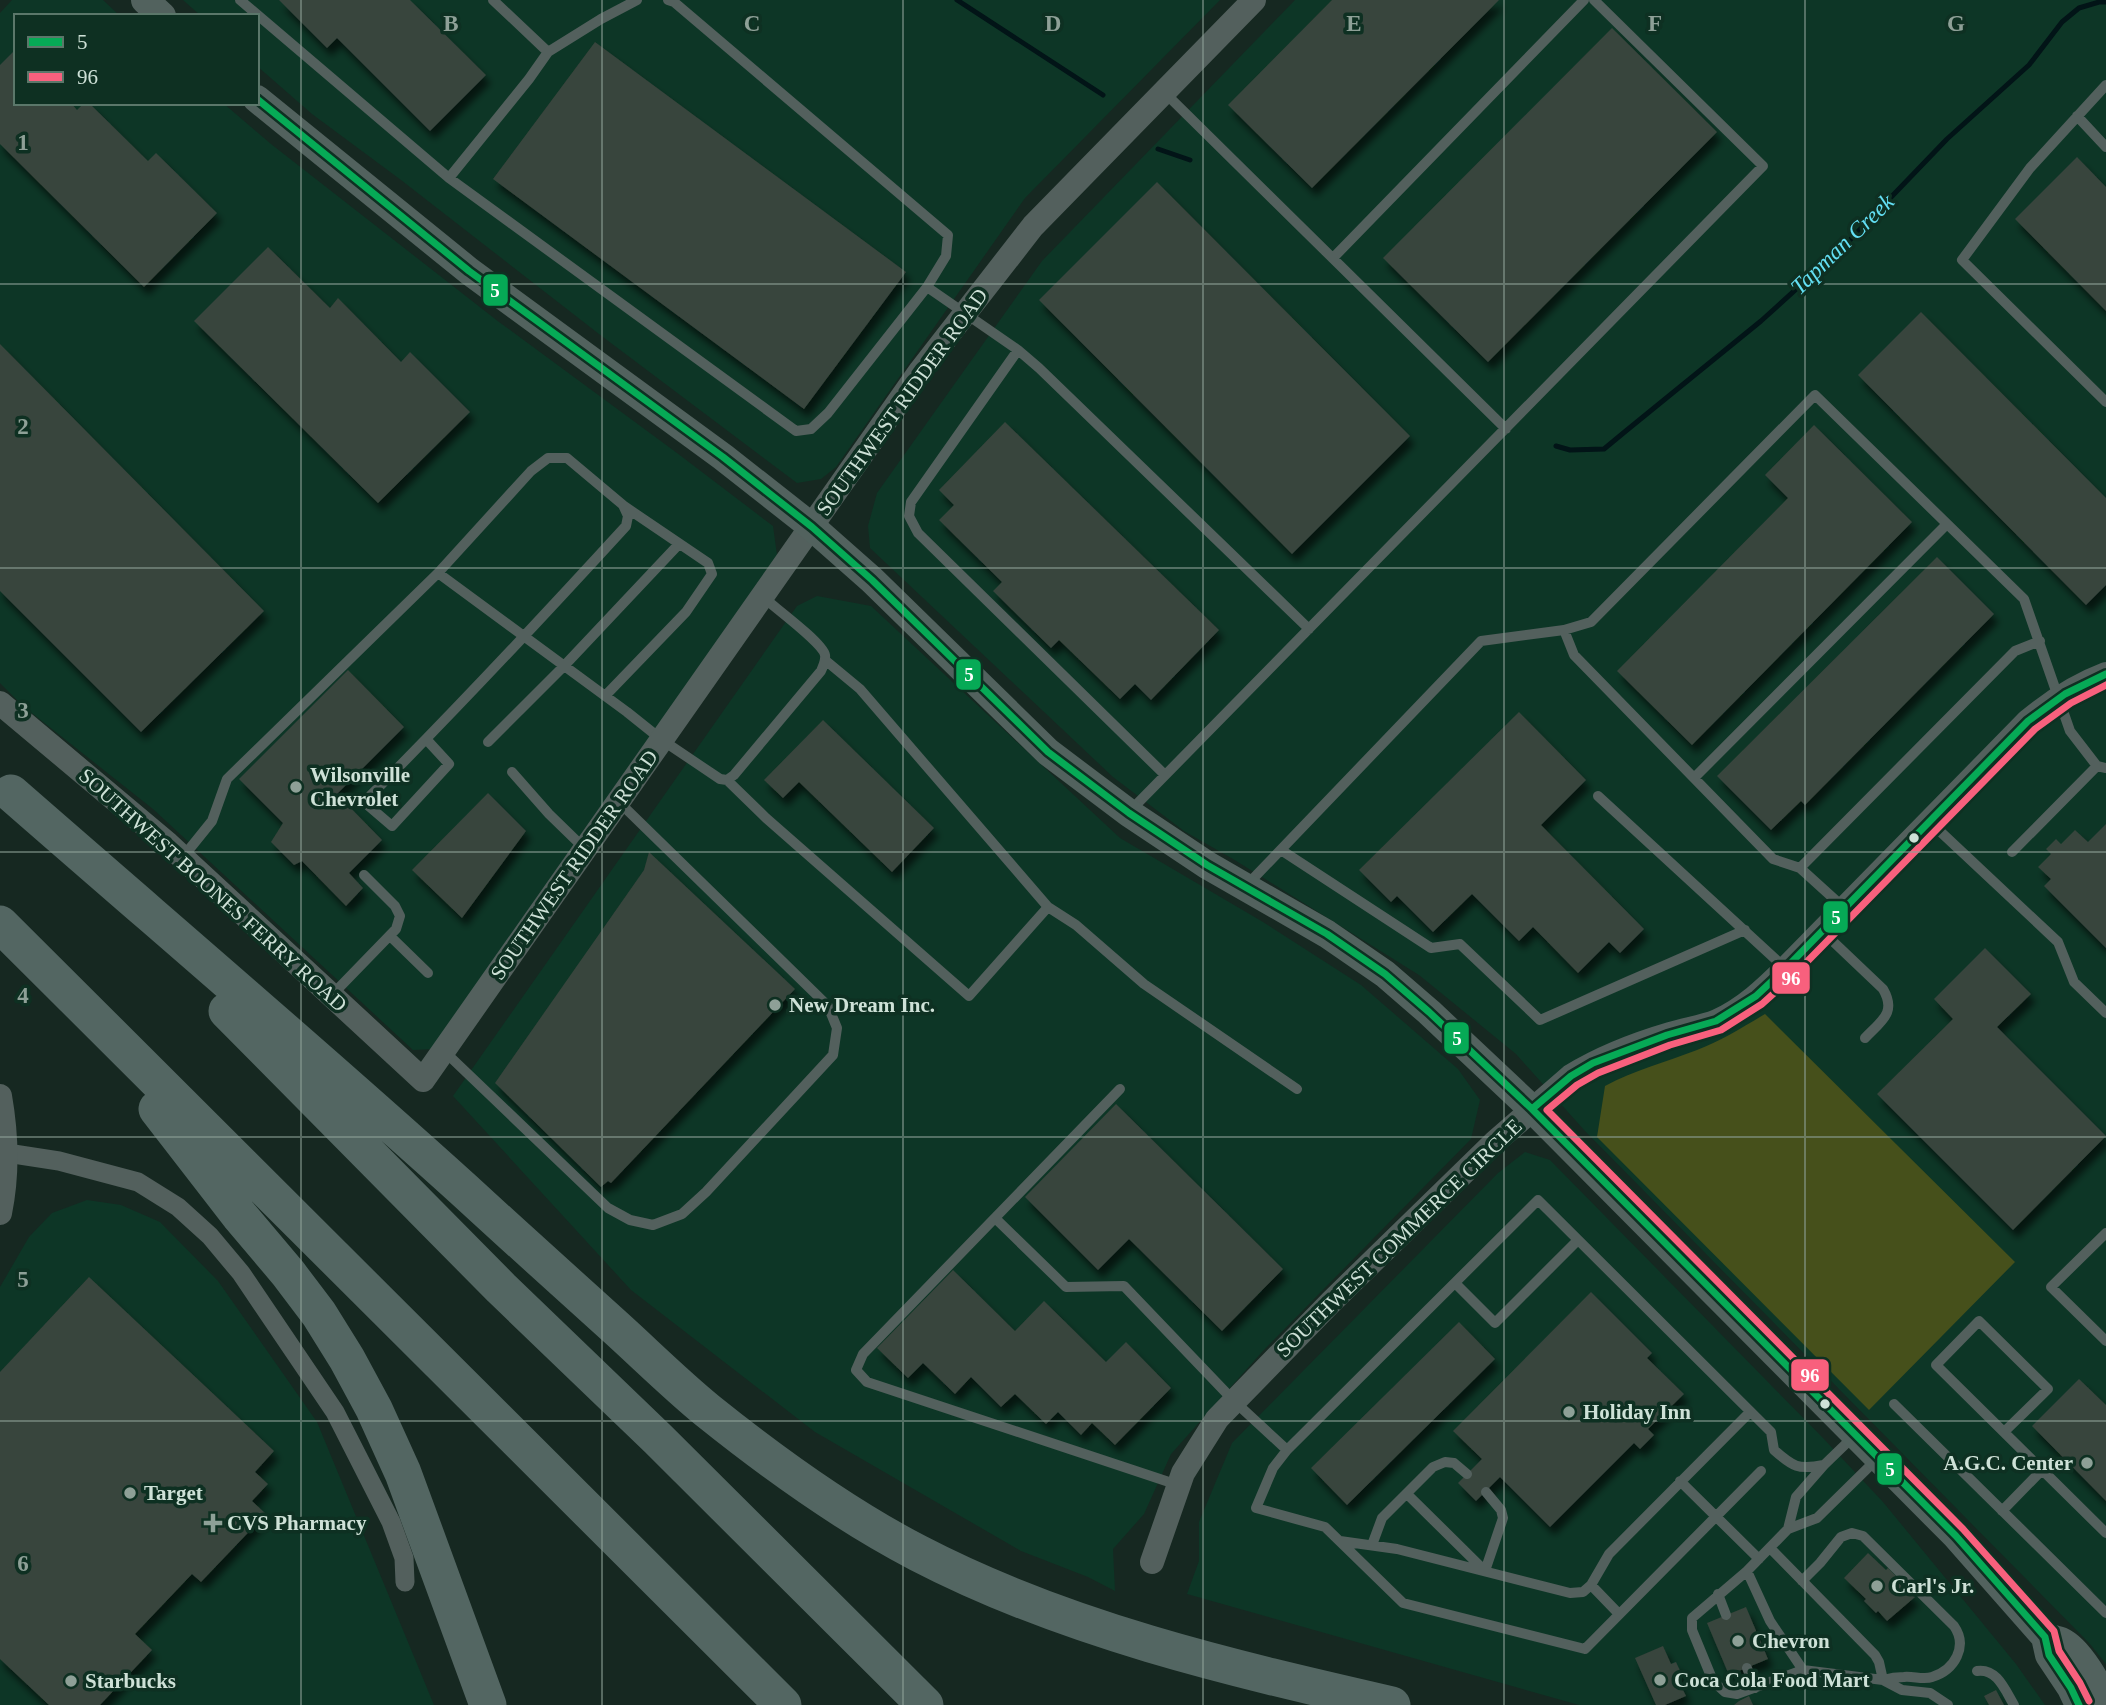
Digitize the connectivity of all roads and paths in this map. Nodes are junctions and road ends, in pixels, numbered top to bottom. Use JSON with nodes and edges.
{"nodes":[{"id":1,"x":145,"y":0,"type":"edge"},
{"id":2,"x":240,"y":0,"type":"edge"},
{"id":3,"x":494,"y":0,"type":"edge"},
{"id":4,"x":637,"y":0,"type":"edge"},
{"id":5,"x":668,"y":0,"type":"edge"},
{"id":6,"x":1254,"y":0,"type":"edge"},
{"id":7,"x":1584,"y":0,"type":"edge"},
{"id":8,"x":1594,"y":0,"type":"edge"},
{"id":9,"x":160,"y":14,"type":"edge"},
{"id":10,"x":256,"y":14,"type":"edge"},
{"id":11,"x":259,"y":16,"type":"edge"},
{"id":12,"x":548,"y":52,"type":"junction"},
{"id":13,"x":2106,"y":85,"type":"edge"},
{"id":14,"x":1164,"y":92,"type":"junction"},
{"id":15,"x":259,"y":101,"type":"edge"},
{"id":16,"x":2077,"y":116,"type":"junction"},
{"id":17,"x":2106,"y":147,"type":"edge"},
{"id":18,"x":449,"y":178,"type":"junction"},
{"id":19,"x":1333,"y":258,"type":"junction"},
{"id":20,"x":927,"y":287,"type":"junction"},
{"id":21,"x":965,"y":313,"type":"junction"},
{"id":22,"x":1018,"y":351,"type":"junction"},
{"id":23,"x":2106,"y":402,"type":"edge"},
{"id":24,"x":1506,"y":429,"type":"junction"},
{"id":25,"x":623,"y":505,"type":"junction"},
{"id":26,"x":1947,"y":524,"type":"junction"},
{"id":27,"x":812,"y":527,"type":"junction"},
{"id":28,"x":679,"y":544,"type":"junction"},
{"id":29,"x":438,"y":573,"type":"junction"},
{"id":30,"x":763,"y":597,"type":"junction"},
{"id":31,"x":1309,"y":629,"type":"junction"},
{"id":32,"x":1564,"y":630,"type":"junction"},
{"id":33,"x":524,"y":637,"type":"junction"},
{"id":34,"x":2040,"y":641,"type":"junction"},
{"id":35,"x":825,"y":660,"type":"junction"},
{"id":36,"x":564,"y":666,"type":"junction"},
{"id":37,"x":2106,"y":674,"type":"edge"},
{"id":38,"x":605,"y":696,"type":"junction"},
{"id":39,"x":2060,"y":696,"type":"junction"},
{"id":40,"x":0,"y":703,"type":"edge"},
{"id":41,"x":426,"y":739,"type":"junction"},
{"id":42,"x":662,"y":740,"type":"junction"},
{"id":43,"x":488,"y":742,"type":"dead end"},
{"id":44,"x":2102,"y":767,"type":"edge"},
{"id":45,"x":512,"y":772,"type":"dead end"},
{"id":46,"x":1166,"y":775,"type":"junction"},
{"id":47,"x":1694,"y":778,"type":"junction"},
{"id":48,"x":727,"y":780,"type":"junction"},
{"id":49,"x":6,"y":787,"type":"edge"},
{"id":50,"x":1598,"y":796,"type":"dead end"},
{"id":51,"x":619,"y":802,"type":"junction"},
{"id":52,"x":1129,"y":813,"type":"junction"},
{"id":53,"x":1928,"y":821,"type":"junction"},
{"id":54,"x":586,"y":850,"type":"junction"},
{"id":55,"x":1281,"y":850,"type":"junction"},
{"id":56,"x":2012,"y":852,"type":"dead end"},
{"id":57,"x":183,"y":857,"type":"junction"},
{"id":58,"x":1800,"y":868,"type":"junction"},
{"id":59,"x":364,"y":875,"type":"dead end"},
{"id":60,"x":1246,"y":887,"type":"junction"},
{"id":61,"x":1048,"y":907,"type":"junction"},
{"id":62,"x":1843,"y":908,"type":"junction"},
{"id":63,"x":0,"y":924,"type":"edge"},
{"id":64,"x":1745,"y":930,"type":"junction"},
{"id":65,"x":1822,"y":930,"type":"junction"},
{"id":66,"x":390,"y":936,"type":"junction"},
{"id":67,"x":1786,"y":968,"type":"junction"},
{"id":68,"x":428,"y":973,"type":"dead end"},
{"id":69,"x":70,"y":994,"type":"junction"},
{"id":70,"x":332,"y":995,"type":"junction"},
{"id":71,"x":2106,"y":1013,"type":"edge"},
{"id":72,"x":1865,"y":1038,"type":"dead end"},
{"id":73,"x":444,"y":1050,"type":"junction"},
{"id":74,"x":424,"y":1080,"type":"joint"},
{"id":75,"x":1119,"y":1089,"type":"dead end"},
{"id":76,"x":1297,"y":1089,"type":"dead end"},
{"id":77,"x":0,"y":1096,"type":"edge"},
{"id":78,"x":1532,"y":1109,"type":"junction"},
{"id":79,"x":7,"y":1153,"type":"junction"},
{"id":80,"x":0,"y":1213,"type":"edge"},
{"id":81,"x":995,"y":1218,"type":"junction"},
{"id":82,"x":2106,"y":1233,"type":"edge"},
{"id":83,"x":1578,"y":1240,"type":"junction"},
{"id":84,"x":1455,"y":1283,"type":"junction"},
{"id":85,"x":2106,"y":1341,"type":"edge"},
{"id":86,"x":1234,"y":1401,"type":"junction"},
{"id":87,"x":1894,"y":1404,"type":"dead end"},
{"id":88,"x":1751,"y":1412,"type":"junction"},
{"id":89,"x":2004,"y":1432,"type":"junction"},
{"id":90,"x":1855,"y":1435,"type":"junction"},
{"id":91,"x":1287,"y":1450,"type":"junction"},
{"id":92,"x":1878,"y":1458,"type":"junction"},
{"id":93,"x":1824,"y":1465,"type":"junction"},
{"id":94,"x":2042,"y":1470,"type":"junction"},
{"id":95,"x":1761,"y":1471,"type":"dead end"},
{"id":96,"x":1467,"y":1474,"type":"dead end"},
{"id":97,"x":1680,"y":1481,"type":"junction"},
{"id":98,"x":1178,"y":1485,"type":"junction"},
{"id":99,"x":1486,"y":1492,"type":"dead end"},
{"id":100,"x":1406,"y":1494,"type":"junction"},
{"id":101,"x":2002,"y":1511,"type":"junction"},
{"id":102,"x":1716,"y":1516,"type":"junction"},
{"id":103,"x":1788,"y":1529,"type":"junction"},
{"id":104,"x":2106,"y":1533,"type":"edge"},
{"id":105,"x":1339,"y":1541,"type":"junction"},
{"id":106,"x":1372,"y":1545,"type":"junction"},
{"id":107,"x":1770,"y":1548,"type":"junction"},
{"id":108,"x":1759,"y":1559,"type":"junction"},
{"id":109,"x":1152,"y":1562,"type":"dead end"},
{"id":110,"x":1485,"y":1571,"type":"junction"},
{"id":111,"x":1747,"y":1571,"type":"junction"},
{"id":112,"x":1802,"y":1581,"type":"junction"},
{"id":113,"x":405,"y":1582,"type":"dead end"},
{"id":114,"x":1591,"y":1585,"type":"junction"},
{"id":115,"x":1718,"y":1594,"type":"junction"},
{"id":116,"x":2106,"y":1613,"type":"edge"},
{"id":117,"x":1619,"y":1614,"type":"junction"},
{"id":118,"x":1726,"y":1615,"type":"dead end"},
{"id":119,"x":2045,"y":1637,"type":"junction"},
{"id":120,"x":2094,"y":1664,"type":"edge"},
{"id":121,"x":1747,"y":1668,"type":"dead end"},
{"id":122,"x":1803,"y":1670,"type":"junction"},
{"id":123,"x":1977,"y":1671,"type":"dead end"},
{"id":124,"x":1882,"y":1680,"type":"junction"},
{"id":125,"x":1755,"y":1688,"type":"junction"},
{"id":126,"x":2106,"y":1704,"type":"edge"},
{"id":127,"x":488,"y":1705,"type":"edge"},
{"id":128,"x":783,"y":1705,"type":"edge"},
{"id":129,"x":925,"y":1705,"type":"edge"},
{"id":130,"x":1392,"y":1705,"type":"edge"},
{"id":131,"x":1948,"y":1705,"type":"edge"},
{"id":132,"x":2014,"y":1705,"type":"edge"},
{"id":133,"x":2079,"y":1705,"type":"edge"}],
"edges":[{"from":1,"to":9,"type":"main road"},
{"from":2,"to":10,"type":"lane"},
{"from":3,"to":12,"type":"lane"},
{"from":4,"to":12,"type":"lane"},
{"from":5,"to":20,"type":"lane"},
{"from":6,"to":14,"type":"street","name":"SOUTHWEST RIDDER ROAD"},
{"from":7,"to":19,"type":"lane"},
{"from":8,"to":24,"type":"lane"},
{"from":11,"to":18,"type":"lane"},
{"from":12,"to":18,"type":"lane"},
{"from":13,"to":16,"type":"lane"},
{"from":14,"to":19,"type":"lane"},
{"from":14,"to":21,"type":"street","name":"SOUTHWEST RIDDER ROAD"},
{"from":15,"to":27,"type":"main road"},
{"from":16,"to":17,"type":"lane"},
{"from":16,"to":23,"type":"lane"},
{"from":18,"to":20,"type":"lane"},
{"from":19,"to":24,"type":"lane"},
{"from":20,"to":21,"type":"lane"},
{"from":21,"to":22,"type":"lane"},
{"from":21,"to":27,"type":"street","name":"SOUTHWEST RIDDER ROAD"},
{"from":22,"to":31,"type":"lane"},
{"from":22,"to":46,"type":"lane"},
{"from":24,"to":31,"type":"lane"},
{"from":25,"to":28,"type":"lane"},
{"from":25,"to":29,"type":"lane"},
{"from":25,"to":33,"type":"lane"},
{"from":26,"to":32,"type":"lane"},
{"from":26,"to":34,"type":"lane"},
{"from":26,"to":47,"type":"lane"},
{"from":27,"to":30,"type":"street","name":"SOUTHWEST RIDDER ROAD"},
{"from":27,"to":52,"type":"main road"},
{"from":28,"to":36,"type":"lane"},
{"from":28,"to":38,"type":"lane"},
{"from":29,"to":33,"type":"lane"},
{"from":29,"to":57,"type":"lane"},
{"from":30,"to":35,"type":"lane"},
{"from":30,"to":42,"type":"street","name":"SOUTHWEST RIDDER ROAD"},
{"from":31,"to":46,"type":"lane"},
{"from":32,"to":47,"type":"lane"},
{"from":32,"to":55,"type":"lane"},
{"from":33,"to":36,"type":"lane"},
{"from":33,"to":41,"type":"lane"},
{"from":34,"to":39,"type":"lane"},
{"from":34,"to":58,"type":"lane"},
{"from":35,"to":48,"type":"lane"},
{"from":35,"to":61,"type":"lane"},
{"from":36,"to":38,"type":"lane"},
{"from":36,"to":43,"type":"lane"},
{"from":37,"to":39,"type":"street","name":"SOUTHWEST COMMERCE CIRCLE"},
{"from":38,"to":42,"type":"lane"},
{"from":39,"to":44,"type":"lane"},
{"from":39,"to":53,"type":"street","name":"SOUTHWEST COMMERCE CIRCLE"},
{"from":40,"to":57,"type":"street","name":"SOUTHWEST BOONES FERRY ROAD"},
{"from":41,"to":41,"type":"lane"},
{"from":42,"to":48,"type":"lane"},
{"from":42,"to":51,"type":"street","name":"SOUTHWEST RIDDER ROAD"},
{"from":44,"to":56,"type":"lane"},
{"from":45,"to":54,"type":"lane"},
{"from":46,"to":52,"type":"lane"},
{"from":47,"to":58,"type":"lane"},
{"from":48,"to":61,"type":"lane"},
{"from":49,"to":129,"type":"highway"},
{"from":49,"to":130,"type":"highway"},
{"from":50,"to":64,"type":"lane"},
{"from":51,"to":54,"type":"street","name":"SOUTHWEST RIDDER ROAD"},
{"from":51,"to":73,"type":"lane"},
{"from":52,"to":60,"type":"main road"},
{"from":53,"to":62,"type":"street","name":"SOUTHWEST COMMERCE CIRCLE"},
{"from":53,"to":71,"type":"lane"},
{"from":54,"to":73,"type":"street","name":"SOUTHWEST RIDDER ROAD"},
{"from":55,"to":60,"type":"lane"},
{"from":55,"to":64,"type":"lane"},
{"from":57,"to":70,"type":"street","name":"SOUTHWEST BOONES FERRY ROAD"},
{"from":58,"to":62,"type":"lane"},
{"from":59,"to":66,"type":"lane"},
{"from":60,"to":78,"type":"main road"},
{"from":61,"to":76,"type":"lane"},
{"from":62,"to":65,"type":"street","name":"SOUTHWEST COMMERCE CIRCLE"},
{"from":63,"to":69,"type":"highway"},
{"from":64,"to":67,"type":"lane"},
{"from":65,"to":67,"type":"street","name":"SOUTHWEST COMMERCE CIRCLE"},
{"from":65,"to":72,"type":"lane"},
{"from":66,"to":68,"type":"lane"},
{"from":66,"to":70,"type":"lane"},
{"from":67,"to":78,"type":"street","name":"SOUTHWEST COMMERCE CIRCLE"},
{"from":69,"to":127,"type":"highway"},
{"from":69,"to":128,"type":"highway"},
{"from":70,"to":74,"type":"street","name":"SOUTHWEST BOONES FERRY ROAD"},
{"from":73,"to":74,"type":"street","name":"SOUTHWEST RIDDER ROAD"},
{"from":75,"to":81,"type":"lane"},
{"from":77,"to":79,"type":"street"},
{"from":78,"to":86,"type":"street","name":"SOUTHWEST COMMERCE CIRCLE"},
{"from":78,"to":90,"type":"main road"},
{"from":79,"to":80,"type":"street"},
{"from":79,"to":113,"type":"street"},
{"from":81,"to":86,"type":"lane"},
{"from":81,"to":98,"type":"lane"},
{"from":82,"to":85,"type":"lane"},
{"from":83,"to":84,"type":"lane"},
{"from":83,"to":84,"type":"lane"},
{"from":83,"to":88,"type":"lane"},
{"from":84,"to":91,"type":"lane"},
{"from":86,"to":91,"type":"lane"},
{"from":86,"to":98,"type":"street","name":"SOUTHWEST COMMERCE CIRCLE"},
{"from":87,"to":101,"type":"lane"},
{"from":88,"to":93,"type":"lane"},
{"from":88,"to":97,"type":"lane"},
{"from":89,"to":89,"type":"lane"},
{"from":89,"to":94,"type":"lane"},
{"from":90,"to":92,"type":"main road"},
{"from":90,"to":93,"type":"lane"},
{"from":91,"to":105,"type":"lane"},
{"from":92,"to":103,"type":"lane"},
{"from":92,"to":119,"type":"main road"},
{"from":93,"to":103,"type":"lane"},
{"from":94,"to":101,"type":"lane"},
{"from":94,"to":104,"type":"lane"},
{"from":95,"to":102,"type":"lane"},
{"from":96,"to":100,"type":"lane"},
{"from":97,"to":102,"type":"lane"},
{"from":97,"to":114,"type":"lane"},
{"from":98,"to":109,"type":"street","name":"SOUTHWEST COMMERCE CIRCLE"},
{"from":99,"to":110,"type":"lane"},
{"from":100,"to":106,"type":"lane"},
{"from":100,"to":110,"type":"lane"},
{"from":101,"to":116,"type":"lane"},
{"from":102,"to":108,"type":"lane"},
{"from":102,"to":117,"type":"lane"},
{"from":103,"to":107,"type":"lane"},
{"from":105,"to":106,"type":"lane"},
{"from":105,"to":117,"type":"lane"},
{"from":106,"to":110,"type":"lane"},
{"from":107,"to":108,"type":"lane"},
{"from":107,"to":112,"type":"lane"},
{"from":108,"to":111,"type":"lane"},
{"from":110,"to":114,"type":"lane"},
{"from":111,"to":115,"type":"lane"},
{"from":111,"to":122,"type":"lane"},
{"from":112,"to":124,"type":"lane"},
{"from":112,"to":124,"type":"lane"},
{"from":114,"to":117,"type":"lane"},
{"from":115,"to":118,"type":"lane"},
{"from":115,"to":125,"type":"lane"},
{"from":119,"to":120,"type":"main road"},
{"from":119,"to":133,"type":"main road"},
{"from":120,"to":126,"type":"main road"},
{"from":121,"to":125,"type":"lane"},
{"from":122,"to":124,"type":"lane"},
{"from":122,"to":125,"type":"lane"},
{"from":123,"to":132,"type":"lane"},
{"from":124,"to":131,"type":"lane"}]}
